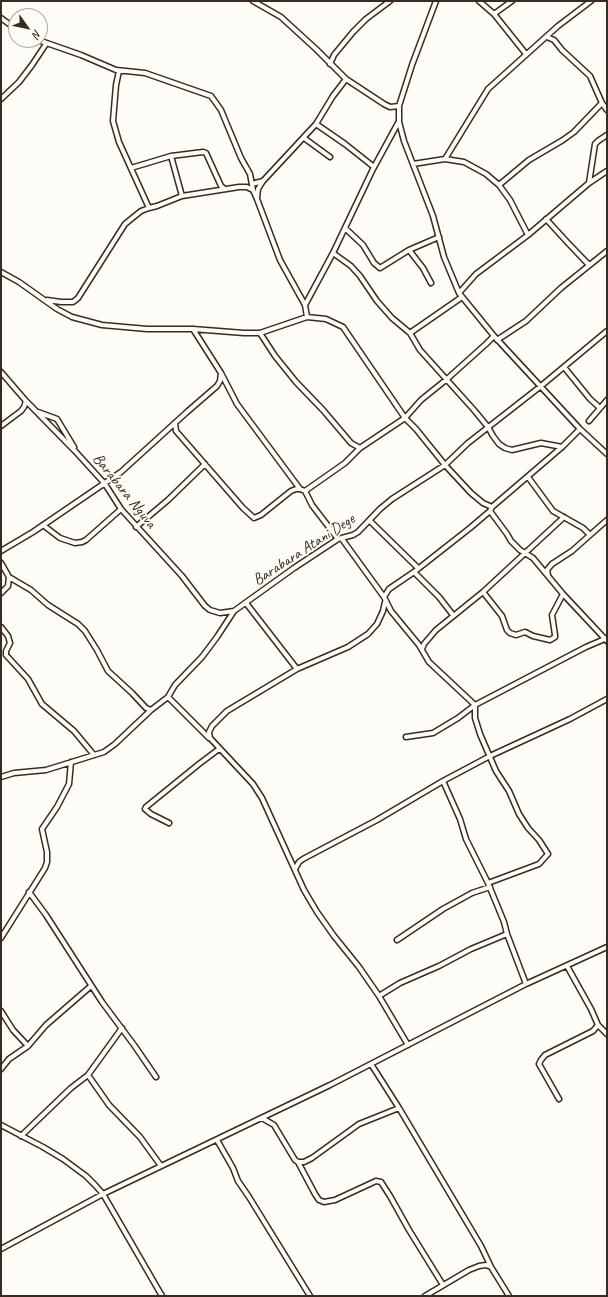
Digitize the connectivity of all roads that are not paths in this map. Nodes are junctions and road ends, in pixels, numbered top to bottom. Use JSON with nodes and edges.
{"nodes":[{"id":1,"x":252,"y":1,"type":"edge"},
{"id":2,"x":390,"y":1,"type":"edge"},
{"id":3,"x":436,"y":1,"type":"edge"},
{"id":4,"x":479,"y":1,"type":"edge"},
{"id":5,"x":512,"y":1,"type":"edge"},
{"id":6,"x":591,"y":1,"type":"edge"},
{"id":7,"x":494,"y":14,"type":"junction"},
{"id":8,"x":547,"y":37,"type":"junction"},
{"id":9,"x":48,"y":45,"type":"edge"},
{"id":10,"x":43,"y":48,"type":"edge"},
{"id":11,"x":526,"y":54,"type":"junction"},
{"id":12,"x":330,"y":64,"type":"junction"},
{"id":13,"x":119,"y":71,"type":"junction"},
{"id":14,"x":346,"y":79,"type":"junction"},
{"id":15,"x":1,"y":99,"type":"edge"},
{"id":16,"x":602,"y":103,"type":"junction"},
{"id":17,"x":400,"y":106,"type":"junction"},
{"id":18,"x":607,"y":110,"type":"edge"},
{"id":19,"x":398,"y":122,"type":"junction"},
{"id":20,"x":316,"y":124,"type":"junction"},
{"id":21,"x":607,"y":135,"type":"edge"},
{"id":22,"x":304,"y":138,"type":"junction"},
{"id":23,"x":171,"y":156,"type":"junction"},
{"id":24,"x":330,"y":157,"type":"dead end"},
{"id":25,"x":445,"y":159,"type":"junction"},
{"id":26,"x":413,"y":164,"type":"junction"},
{"id":27,"x":374,"y":167,"type":"junction"},
{"id":28,"x":131,"y":168,"type":"junction"},
{"id":29,"x":607,"y":170,"type":"edge"},
{"id":30,"x":263,"y":181,"type":"junction"},
{"id":31,"x":589,"y":183,"type":"junction"},
{"id":32,"x":252,"y":184,"type":"junction"},
{"id":33,"x":499,"y":185,"type":"junction"},
{"id":34,"x":225,"y":189,"type":"junction"},
{"id":35,"x":253,"y":190,"type":"junction"},
{"id":36,"x":182,"y":196,"type":"junction"},
{"id":37,"x":257,"y":199,"type":"junction"},
{"id":38,"x":149,"y":208,"type":"junction"},
{"id":39,"x":546,"y":219,"type":"junction"},
{"id":40,"x":346,"y":228,"type":"junction"},
{"id":41,"x":528,"y":235,"type":"junction"},
{"id":42,"x":439,"y":237,"type":"junction"},
{"id":43,"x":409,"y":250,"type":"junction"},
{"id":44,"x":607,"y":251,"type":"edge"},
{"id":45,"x":333,"y":253,"type":"junction"},
{"id":46,"x":589,"y":265,"type":"junction"},
{"id":47,"x":1,"y":272,"type":"edge"},
{"id":48,"x":431,"y":283,"type":"dead end"},
{"id":49,"x":460,"y":295,"type":"junction"},
{"id":50,"x":47,"y":300,"type":"junction"},
{"id":51,"x":305,"y":305,"type":"junction"},
{"id":52,"x":308,"y":316,"type":"junction"},
{"id":53,"x":193,"y":329,"type":"junction"},
{"id":54,"x":607,"y":331,"type":"edge"},
{"id":55,"x":260,"y":333,"type":"junction"},
{"id":56,"x":410,"y":334,"type":"junction"},
{"id":57,"x":494,"y":336,"type":"junction"},
{"id":58,"x":497,"y":340,"type":"junction"},
{"id":59,"x":564,"y":367,"type":"junction"},
{"id":60,"x":1,"y":372,"type":"edge"},
{"id":61,"x":221,"y":373,"type":"junction"},
{"id":62,"x":447,"y":380,"type":"junction"},
{"id":63,"x":541,"y":386,"type":"junction"},
{"id":64,"x":607,"y":400,"type":"edge"},
{"id":65,"x":26,"y":401,"type":"junction"},
{"id":66,"x":600,"y":408,"type":"junction"},
{"id":67,"x":37,"y":411,"type":"junction"},
{"id":68,"x":405,"y":418,"type":"junction"},
{"id":69,"x":589,"y":421,"type":"dead end"},
{"id":70,"x":174,"y":423,"type":"junction"},
{"id":71,"x":1,"y":426,"type":"edge"},
{"id":72,"x":488,"y":427,"type":"junction"},
{"id":73,"x":168,"y":428,"type":"junction"},
{"id":74,"x":176,"y":430,"type":"junction"},
{"id":75,"x":580,"y":430,"type":"junction"},
{"id":76,"x":562,"y":447,"type":"junction"},
{"id":77,"x":360,"y":448,"type":"junction"},
{"id":78,"x":75,"y":451,"type":"junction"},
{"id":79,"x":607,"y":454,"type":"edge"},
{"id":80,"x":205,"y":464,"type":"junction"},
{"id":81,"x":445,"y":465,"type":"junction"},
{"id":82,"x":528,"y":477,"type":"junction"},
{"id":83,"x":105,"y":484,"type":"junction"},
{"id":84,"x":302,"y":490,"type":"junction"},
{"id":85,"x":121,"y":509,"type":"junction"},
{"id":86,"x":491,"y":509,"type":"junction"},
{"id":87,"x":564,"y":517,"type":"junction"},
{"id":88,"x":607,"y":520,"type":"edge"},
{"id":89,"x":370,"y":521,"type":"junction"},
{"id":90,"x":43,"y":525,"type":"junction"},
{"id":91,"x":136,"y":527,"type":"junction"},
{"id":92,"x":590,"y":535,"type":"junction"},
{"id":93,"x":340,"y":539,"type":"junction"},
{"id":94,"x":1,"y":551,"type":"edge"},
{"id":95,"x":525,"y":554,"type":"junction"},
{"id":96,"x":1,"y":562,"type":"edge"},
{"id":97,"x":418,"y":568,"type":"junction"},
{"id":98,"x":414,"y":572,"type":"junction"},
{"id":99,"x":10,"y":577,"type":"junction"},
{"id":100,"x":549,"y":577,"type":"junction"},
{"id":101,"x":483,"y":592,"type":"junction"},
{"id":102,"x":1,"y":593,"type":"edge"},
{"id":103,"x":563,"y":594,"type":"junction"},
{"id":104,"x":384,"y":599,"type":"junction"},
{"id":105,"x":246,"y":603,"type":"junction"},
{"id":106,"x":234,"y":611,"type":"junction"},
{"id":107,"x":454,"y":614,"type":"junction"},
{"id":108,"x":1,"y":627,"type":"edge"},
{"id":109,"x":606,"y":639,"type":"edge"},
{"id":110,"x":422,"y":649,"type":"junction"},
{"id":111,"x":297,"y":669,"type":"junction"},
{"id":112,"x":168,"y":697,"type":"junction"},
{"id":113,"x":607,"y":699,"type":"edge"},
{"id":114,"x":475,"y":705,"type":"junction"},
{"id":115,"x":151,"y":710,"type":"junction"},
{"id":116,"x":406,"y":737,"type":"dead end"},
{"id":117,"x":210,"y":738,"type":"junction"},
{"id":118,"x":219,"y":749,"type":"junction"},
{"id":119,"x":94,"y":755,"type":"junction"},
{"id":120,"x":490,"y":756,"type":"junction"},
{"id":121,"x":71,"y":762,"type":"junction"},
{"id":122,"x":1,"y":777,"type":"edge"},
{"id":123,"x":443,"y":781,"type":"junction"},
{"id":124,"x":169,"y":823,"type":"dead end"},
{"id":125,"x":298,"y":862,"type":"junction"},
{"id":126,"x":292,"y":863,"type":"junction"},
{"id":127,"x":295,"y":870,"type":"junction"},
{"id":128,"x":489,"y":885,"type":"junction"},
{"id":129,"x":29,"y":892,"type":"junction"},
{"id":130,"x":507,"y":934,"type":"junction"},
{"id":131,"x":1,"y":938,"type":"edge"},
{"id":132,"x":397,"y":940,"type":"dead end"},
{"id":133,"x":607,"y":947,"type":"edge"},
{"id":134,"x":567,"y":966,"type":"junction"},
{"id":135,"x":526,"y":984,"type":"junction"},
{"id":136,"x":91,"y":986,"type":"junction"},
{"id":137,"x":379,"y":996,"type":"junction"},
{"id":138,"x":1,"y":1011,"type":"edge"},
{"id":139,"x":598,"y":1024,"type":"junction"},
{"id":140,"x":122,"y":1028,"type":"junction"},
{"id":141,"x":607,"y":1034,"type":"edge"},
{"id":142,"x":408,"y":1045,"type":"junction"},
{"id":143,"x":28,"y":1046,"type":"junction"},
{"id":144,"x":371,"y":1064,"type":"junction"},
{"id":145,"x":1,"y":1069,"type":"edge"},
{"id":146,"x":88,"y":1075,"type":"junction"},
{"id":147,"x":156,"y":1077,"type":"dead end"},
{"id":148,"x":559,"y":1099,"type":"dead end"},
{"id":149,"x":399,"y":1108,"type":"junction"},
{"id":150,"x":274,"y":1112,"type":"junction"},
{"id":151,"x":262,"y":1118,"type":"junction"},
{"id":152,"x":272,"y":1122,"type":"junction"},
{"id":153,"x":1,"y":1125,"type":"edge"},
{"id":154,"x":21,"y":1136,"type":"junction"},
{"id":155,"x":217,"y":1140,"type":"junction"},
{"id":156,"x":298,"y":1162,"type":"junction"},
{"id":157,"x":161,"y":1166,"type":"junction"},
{"id":158,"x":102,"y":1194,"type":"junction"},
{"id":159,"x":1,"y":1249,"type":"edge"},
{"id":160,"x":491,"y":1267,"type":"junction"},
{"id":161,"x":442,"y":1285,"type":"junction"},
{"id":162,"x":162,"y":1296,"type":"edge"},
{"id":163,"x":309,"y":1296,"type":"edge"},
{"id":164,"x":425,"y":1296,"type":"edge"},
{"id":165,"x":509,"y":1296,"type":"edge"}],
"edges":[{"from":1,"to":12,"type":"street"},
{"from":2,"to":12,"type":"street"},
{"from":3,"to":17,"type":"street"},
{"from":4,"to":7,"type":"street"},
{"from":5,"to":7,"type":"street"},
{"from":6,"to":8,"type":"street"},
{"from":7,"to":11,"type":"street"},
{"from":8,"to":11,"type":"street"},
{"from":8,"to":16,"type":"street"},
{"from":9,"to":13,"type":"street"},
{"from":10,"to":15,"type":"street"},
{"from":11,"to":25,"type":"street"},
{"from":12,"to":14,"type":"street"},
{"from":13,"to":28,"type":"street"},
{"from":13,"to":32,"type":"street"},
{"from":14,"to":17,"type":"street"},
{"from":14,"to":20,"type":"street"},
{"from":16,"to":18,"type":"street"},
{"from":16,"to":33,"type":"street"},
{"from":17,"to":19,"type":"street"},
{"from":19,"to":26,"type":"street"},
{"from":19,"to":27,"type":"street"},
{"from":20,"to":22,"type":"street"},
{"from":20,"to":27,"type":"street"},
{"from":21,"to":31,"type":"street"},
{"from":22,"to":24,"type":"street"},
{"from":22,"to":30,"type":"street"},
{"from":23,"to":28,"type":"street"},
{"from":23,"to":34,"type":"street"},
{"from":23,"to":36,"type":"street"},
{"from":25,"to":26,"type":"street"},
{"from":25,"to":33,"type":"street"},
{"from":26,"to":42,"type":"street"},
{"from":27,"to":40,"type":"street"},
{"from":28,"to":38,"type":"street"},
{"from":29,"to":31,"type":"street"},
{"from":30,"to":32,"type":"street"},
{"from":30,"to":37,"type":"street"},
{"from":31,"to":39,"type":"street"},
{"from":32,"to":35,"type":"street"},
{"from":33,"to":41,"type":"street"},
{"from":34,"to":35,"type":"street"},
{"from":34,"to":36,"type":"street"},
{"from":35,"to":37,"type":"street"},
{"from":36,"to":38,"type":"street"},
{"from":37,"to":51,"type":"street"},
{"from":38,"to":50,"type":"street"},
{"from":39,"to":41,"type":"street"},
{"from":39,"to":46,"type":"street"},
{"from":40,"to":43,"type":"street"},
{"from":40,"to":45,"type":"street"},
{"from":41,"to":49,"type":"street"},
{"from":42,"to":43,"type":"street"},
{"from":42,"to":49,"type":"street"},
{"from":43,"to":48,"type":"street"},
{"from":44,"to":46,"type":"street"},
{"from":45,"to":51,"type":"street"},
{"from":45,"to":56,"type":"street"},
{"from":46,"to":58,"type":"street"},
{"from":47,"to":50,"type":"street"},
{"from":49,"to":56,"type":"street"},
{"from":49,"to":57,"type":"street"},
{"from":50,"to":53,"type":"street"},
{"from":51,"to":52,"type":"street"},
{"from":52,"to":55,"type":"street"},
{"from":52,"to":68,"type":"street"},
{"from":53,"to":55,"type":"street"},
{"from":53,"to":61,"type":"street"},
{"from":54,"to":59,"type":"street","name":"Barabara Atani Dege"},
{"from":55,"to":77,"type":"street"},
{"from":56,"to":62,"type":"street"},
{"from":57,"to":58,"type":"street"},
{"from":57,"to":62,"type":"street"},
{"from":58,"to":63,"type":"street"},
{"from":59,"to":63,"type":"street","name":"Barabara Atani Dege"},
{"from":59,"to":66,"type":"street"},
{"from":60,"to":65,"type":"street","name":"Barabara Nguva"},
{"from":61,"to":70,"type":"street"},
{"from":61,"to":84,"type":"street"},
{"from":62,"to":68,"type":"street"},
{"from":62,"to":72,"type":"street"},
{"from":63,"to":72,"type":"street","name":"Barabara Atani Dege"},
{"from":63,"to":75,"type":"street"},
{"from":64,"to":66,"type":"street"},
{"from":65,"to":67,"type":"street","name":"Barabara Nguva"},
{"from":65,"to":71,"type":"street"},
{"from":66,"to":69,"type":"street"},
{"from":67,"to":78,"type":"street","name":"Barabara Nguva"},
{"from":67,"to":78,"type":"street"},
{"from":68,"to":77,"type":"street"},
{"from":68,"to":81,"type":"street"},
{"from":70,"to":73,"type":"street"},
{"from":70,"to":74,"type":"street"},
{"from":72,"to":76,"type":"street"},
{"from":72,"to":81,"type":"street","name":"Barabara Atani Dege"},
{"from":73,"to":74,"type":"street"},
{"from":73,"to":83,"type":"street"},
{"from":74,"to":80,"type":"street"},
{"from":75,"to":76,"type":"street"},
{"from":75,"to":79,"type":"street"},
{"from":76,"to":82,"type":"street"},
{"from":77,"to":84,"type":"street"},
{"from":78,"to":83,"type":"street","name":"Barabara Nguva"},
{"from":80,"to":84,"type":"street"},
{"from":80,"to":91,"type":"street"},
{"from":81,"to":86,"type":"street"},
{"from":81,"to":89,"type":"street","name":"Barabara Atani Dege"},
{"from":82,"to":86,"type":"street"},
{"from":82,"to":87,"type":"street"},
{"from":83,"to":85,"type":"street","name":"Barabara Nguva"},
{"from":83,"to":90,"type":"street"},
{"from":84,"to":93,"type":"street"},
{"from":85,"to":90,"type":"street"},
{"from":85,"to":91,"type":"street","name":"Barabara Nguva"},
{"from":86,"to":95,"type":"street"},
{"from":86,"to":97,"type":"street"},
{"from":87,"to":92,"type":"street"},
{"from":87,"to":95,"type":"street"},
{"from":88,"to":92,"type":"street"},
{"from":89,"to":93,"type":"street","name":"Barabara Atani Dege"},
{"from":89,"to":97,"type":"street"},
{"from":90,"to":94,"type":"street"},
{"from":91,"to":106,"type":"street","name":"Barabara Nguva"},
{"from":92,"to":100,"type":"street"},
{"from":93,"to":104,"type":"street"},
{"from":93,"to":105,"type":"street","name":"Barabara Atani Dege"},
{"from":95,"to":100,"type":"street"},
{"from":95,"to":101,"type":"street"},
{"from":96,"to":99,"type":"street"},
{"from":97,"to":98,"type":"street"},
{"from":98,"to":104,"type":"street"},
{"from":98,"to":107,"type":"street"},
{"from":99,"to":102,"type":"street"},
{"from":99,"to":115,"type":"street"},
{"from":100,"to":103,"type":"street"},
{"from":101,"to":103,"type":"street"},
{"from":101,"to":107,"type":"street"},
{"from":103,"to":109,"type":"street"},
{"from":104,"to":110,"type":"street"},
{"from":104,"to":111,"type":"street"},
{"from":105,"to":106,"type":"street","name":"Barabara Atani Dege"},
{"from":105,"to":111,"type":"street"},
{"from":106,"to":112,"type":"street"},
{"from":107,"to":110,"type":"street"},
{"from":108,"to":119,"type":"street"},
{"from":109,"to":114,"type":"street"},
{"from":110,"to":114,"type":"street"},
{"from":111,"to":117,"type":"street"},
{"from":112,"to":115,"type":"street"},
{"from":112,"to":117,"type":"street"},
{"from":113,"to":120,"type":"street"},
{"from":114,"to":116,"type":"street"},
{"from":114,"to":120,"type":"street"},
{"from":115,"to":119,"type":"street"},
{"from":117,"to":118,"type":"street"},
{"from":118,"to":124,"type":"street"},
{"from":118,"to":126,"type":"street"},
{"from":119,"to":121,"type":"street"},
{"from":120,"to":123,"type":"street"},
{"from":120,"to":128,"type":"street"},
{"from":121,"to":122,"type":"street"},
{"from":121,"to":129,"type":"street"},
{"from":123,"to":125,"type":"street"},
{"from":123,"to":128,"type":"street"},
{"from":125,"to":126,"type":"street"},
{"from":125,"to":127,"type":"street"},
{"from":126,"to":127,"type":"street"},
{"from":127,"to":137,"type":"street"},
{"from":128,"to":130,"type":"street"},
{"from":128,"to":132,"type":"street"},
{"from":129,"to":131,"type":"street"},
{"from":129,"to":136,"type":"street"},
{"from":130,"to":135,"type":"street"},
{"from":130,"to":137,"type":"street"},
{"from":133,"to":134,"type":"street"},
{"from":134,"to":135,"type":"street"},
{"from":134,"to":139,"type":"street"},
{"from":135,"to":142,"type":"street"},
{"from":136,"to":140,"type":"street"},
{"from":136,"to":143,"type":"street"},
{"from":137,"to":142,"type":"street"},
{"from":138,"to":143,"type":"street"},
{"from":139,"to":141,"type":"street"},
{"from":139,"to":148,"type":"street"},
{"from":140,"to":146,"type":"street"},
{"from":140,"to":147,"type":"street"},
{"from":142,"to":144,"type":"street"},
{"from":143,"to":145,"type":"street"},
{"from":144,"to":149,"type":"street"},
{"from":144,"to":150,"type":"street"},
{"from":146,"to":154,"type":"street"},
{"from":146,"to":157,"type":"street"},
{"from":149,"to":156,"type":"street"},
{"from":149,"to":160,"type":"street"},
{"from":150,"to":151,"type":"street"},
{"from":150,"to":152,"type":"street"},
{"from":151,"to":152,"type":"street"},
{"from":151,"to":155,"type":"street"},
{"from":152,"to":156,"type":"street"},
{"from":153,"to":154,"type":"street"},
{"from":154,"to":158,"type":"street"},
{"from":155,"to":157,"type":"street"},
{"from":155,"to":163,"type":"street"},
{"from":156,"to":161,"type":"street"},
{"from":157,"to":158,"type":"street"},
{"from":158,"to":159,"type":"street"},
{"from":158,"to":162,"type":"street"},
{"from":160,"to":161,"type":"street"},
{"from":160,"to":165,"type":"street"},
{"from":161,"to":164,"type":"street"}]}
